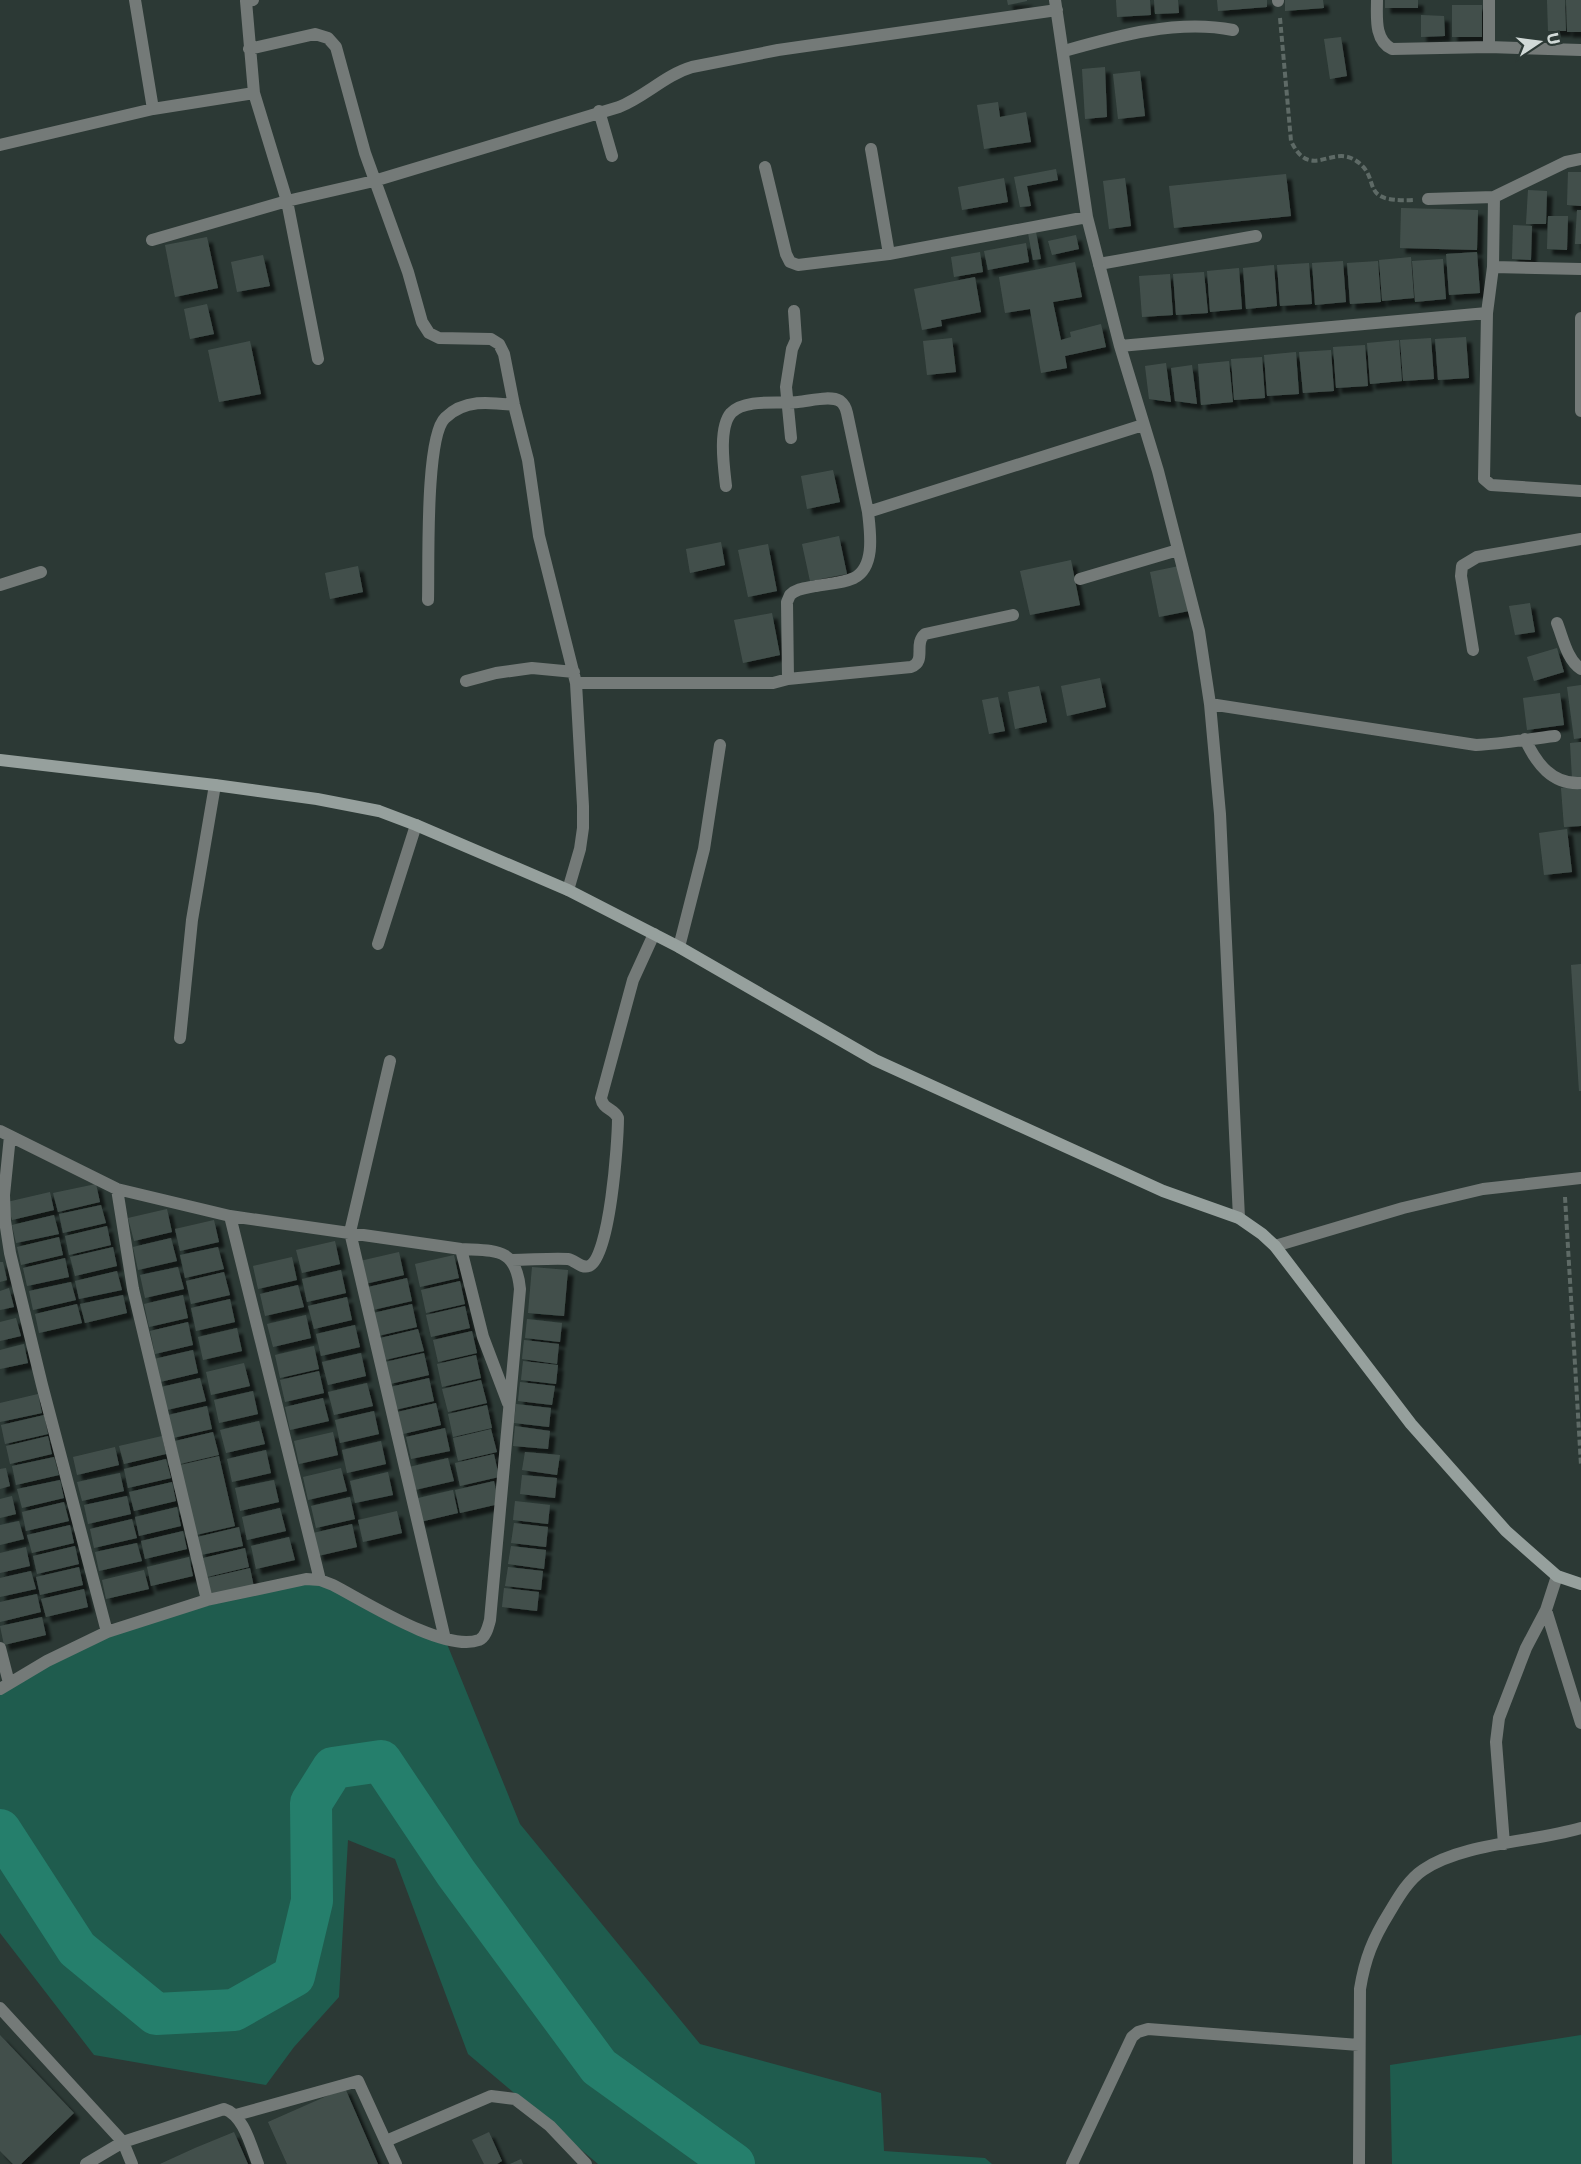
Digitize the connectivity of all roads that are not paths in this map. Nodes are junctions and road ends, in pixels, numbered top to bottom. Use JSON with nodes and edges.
{"nodes":[{"id":1,"x":135,"y":0,"type":"edge"},
{"id":2,"x":248,"y":0,"type":"edge"},
{"id":3,"x":1377,"y":0,"type":"edge"},
{"id":4,"x":1489,"y":0,"type":"edge"},
{"id":5,"x":1056,"y":5,"type":"edge"},
{"id":6,"x":1233,"y":30,"type":"dead end"},
{"id":7,"x":1489,"y":47,"type":"junction"},
{"id":8,"x":249,"y":49,"type":"junction"},
{"id":9,"x":1581,"y":50,"type":"edge"},
{"id":10,"x":1064,"y":51,"type":"junction"},
{"id":11,"x":254,"y":93,"type":"junction"},
{"id":12,"x":153,"y":110,"type":"junction"},
{"id":13,"x":599,"y":111,"type":"junction"},
{"id":14,"x":0,"y":145,"type":"edge"},
{"id":15,"x":871,"y":149,"type":"dead end"},
{"id":16,"x":612,"y":156,"type":"dead end"},
{"id":17,"x":1581,"y":159,"type":"edge"},
{"id":18,"x":765,"y":167,"type":"dead end"},
{"id":19,"x":374,"y":181,"type":"junction"},
{"id":20,"x":1494,"y":197,"type":"junction"},
{"id":21,"x":1428,"y":199,"type":"road end"},
{"id":22,"x":287,"y":201,"type":"junction"},
{"id":23,"x":1087,"y":217,"type":"junction"},
{"id":24,"x":1256,"y":236,"type":"dead end"},
{"id":25,"x":152,"y":240,"type":"dead end"},
{"id":26,"x":889,"y":254,"type":"junction"},
{"id":27,"x":1099,"y":264,"type":"junction"},
{"id":28,"x":1493,"y":267,"type":"junction"},
{"id":29,"x":1581,"y":269,"type":"edge"},
{"id":30,"x":794,"y":311,"type":"dead end"},
{"id":31,"x":1487,"y":313,"type":"junction"},
{"id":32,"x":1581,"y":318,"type":"edge"},
{"id":33,"x":1120,"y":346,"type":"junction"},
{"id":34,"x":318,"y":359,"type":"dead end"},
{"id":35,"x":1581,"y":384,"type":"edge"},
{"id":36,"x":788,"y":403,"type":"junction"},
{"id":37,"x":514,"y":405,"type":"junction"},
{"id":38,"x":1581,"y":411,"type":"edge"},
{"id":39,"x":1143,"y":425,"type":"junction"},
{"id":40,"x":790,"y":438,"type":"dead end"},
{"id":41,"x":726,"y":486,"type":"dead end"},
{"id":42,"x":1581,"y":491,"type":"edge"},
{"id":43,"x":868,"y":512,"type":"junction"},
{"id":44,"x":1581,"y":539,"type":"edge"},
{"id":45,"x":1178,"y":550,"type":"junction"},
{"id":46,"x":41,"y":572,"type":"dead end"},
{"id":47,"x":1080,"y":579,"type":"dead end"},
{"id":48,"x":0,"y":585,"type":"edge"},
{"id":49,"x":428,"y":600,"type":"dead end"},
{"id":50,"x":1013,"y":615,"type":"dead end"},
{"id":51,"x":1557,"y":623,"type":"dead end"},
{"id":52,"x":1473,"y":650,"type":"dead end"},
{"id":53,"x":1581,"y":669,"type":"edge"},
{"id":54,"x":575,"y":677,"type":"junction"},
{"id":55,"x":788,"y":679,"type":"junction"},
{"id":56,"x":466,"y":681,"type":"dead end"},
{"id":57,"x":1210,"y":704,"type":"junction"},
{"id":58,"x":1555,"y":736,"type":"dead end"},
{"id":59,"x":1524,"y":739,"type":"junction"},
{"id":60,"x":720,"y":745,"type":"dead end"},
{"id":61,"x":0,"y":760,"type":"edge"},
{"id":62,"x":1581,"y":783,"type":"edge"},
{"id":63,"x":215,"y":785,"type":"junction"},
{"id":64,"x":416,"y":825,"type":"junction"},
{"id":65,"x":568,"y":890,"type":"junction"},
{"id":66,"x":654,"y":934,"type":"junction"},
{"id":67,"x":378,"y":944,"type":"dead end"},
{"id":68,"x":679,"y":947,"type":"junction"},
{"id":69,"x":180,"y":1038,"type":"dead end"},
{"id":70,"x":390,"y":1061,"type":"dead end"},
{"id":71,"x":5,"y":1133,"type":"edge"},
{"id":72,"x":1581,"y":1178,"type":"edge"},
{"id":73,"x":117,"y":1189,"type":"junction"},
{"id":74,"x":230,"y":1215,"type":"junction"},
{"id":75,"x":1239,"y":1218,"type":"junction"},
{"id":76,"x":351,"y":1232,"type":"junction"},
{"id":77,"x":1275,"y":1246,"type":"junction"},
{"id":78,"x":461,"y":1249,"type":"junction"},
{"id":79,"x":512,"y":1260,"type":"junction"},
{"id":80,"x":509,"y":1405,"type":"junction"},
{"id":81,"x":1557,"y":1576,"type":"junction"},
{"id":82,"x":320,"y":1580,"type":"junction"},
{"id":83,"x":1581,"y":1584,"type":"edge"},
{"id":84,"x":207,"y":1600,"type":"junction"},
{"id":85,"x":1546,"y":1610,"type":"junction"},
{"id":86,"x":108,"y":1632,"type":"junction"},
{"id":87,"x":445,"y":1639,"type":"junction"},
{"id":88,"x":0,"y":1648,"type":"edge"},
{"id":89,"x":4,"y":1686,"type":"edge"},
{"id":90,"x":1581,"y":1723,"type":"edge"},
{"id":91,"x":1581,"y":1828,"type":"edge"},
{"id":92,"x":1504,"y":1844,"type":"junction"},
{"id":93,"x":0,"y":2008,"type":"edge"},
{"id":94,"x":1359,"y":2045,"type":"junction"},
{"id":95,"x":236,"y":2115,"type":"junction"},
{"id":96,"x":386,"y":2141,"type":"junction"},
{"id":97,"x":123,"y":2142,"type":"junction"},
{"id":98,"x":86,"y":2164,"type":"edge"},
{"id":99,"x":132,"y":2164,"type":"edge"},
{"id":100,"x":258,"y":2164,"type":"edge"},
{"id":101,"x":396,"y":2164,"type":"edge"},
{"id":102,"x":586,"y":2164,"type":"edge"},
{"id":103,"x":1072,"y":2164,"type":"edge"},
{"id":104,"x":1359,"y":2164,"type":"edge"}],
"edges":[{"from":1,"to":12,"type":"street"},
{"from":2,"to":8,"type":"street"},
{"from":3,"to":7,"type":"street"},
{"from":4,"to":7,"type":"street"},
{"from":5,"to":10,"type":"street"},
{"from":5,"to":13,"type":"street"},
{"from":6,"to":10,"type":"street"},
{"from":7,"to":9,"type":"street"},
{"from":8,"to":11,"type":"street"},
{"from":8,"to":19,"type":"street"},
{"from":10,"to":23,"type":"street"},
{"from":11,"to":12,"type":"street"},
{"from":11,"to":22,"type":"street"},
{"from":12,"to":14,"type":"street"},
{"from":13,"to":16,"type":"street"},
{"from":13,"to":19,"type":"street"},
{"from":15,"to":26,"type":"street"},
{"from":17,"to":20,"type":"street"},
{"from":18,"to":26,"type":"street"},
{"from":19,"to":22,"type":"street"},
{"from":19,"to":37,"type":"street"},
{"from":20,"to":21,"type":"street"},
{"from":20,"to":28,"type":"street"},
{"from":22,"to":25,"type":"street"},
{"from":22,"to":34,"type":"street"},
{"from":23,"to":26,"type":"street"},
{"from":23,"to":27,"type":"street"},
{"from":24,"to":27,"type":"street"},
{"from":27,"to":33,"type":"street"},
{"from":28,"to":29,"type":"street"},
{"from":28,"to":31,"type":"street"},
{"from":30,"to":36,"type":"street"},
{"from":31,"to":33,"type":"street"},
{"from":31,"to":42,"type":"street"},
{"from":32,"to":35,"type":"street"},
{"from":33,"to":39,"type":"street"},
{"from":35,"to":38,"type":"street"},
{"from":36,"to":40,"type":"street"},
{"from":36,"to":41,"type":"street"},
{"from":36,"to":43,"type":"street"},
{"from":37,"to":49,"type":"street"},
{"from":37,"to":54,"type":"street"},
{"from":39,"to":43,"type":"street"},
{"from":39,"to":45,"type":"street"},
{"from":43,"to":55,"type":"street"},
{"from":44,"to":52,"type":"street"},
{"from":45,"to":47,"type":"street"},
{"from":45,"to":57,"type":"street"},
{"from":46,"to":48,"type":"street"},
{"from":50,"to":55,"type":"street"},
{"from":51,"to":53,"type":"street"},
{"from":54,"to":55,"type":"street"},
{"from":54,"to":56,"type":"street"},
{"from":54,"to":65,"type":"street"},
{"from":57,"to":59,"type":"street"},
{"from":57,"to":75,"type":"street"},
{"from":58,"to":59,"type":"street"},
{"from":59,"to":62,"type":"street"},
{"from":60,"to":68,"type":"street"},
{"from":61,"to":63,"type":"street"},
{"from":63,"to":64,"type":"street"},
{"from":63,"to":69,"type":"street"},
{"from":64,"to":65,"type":"street"},
{"from":64,"to":67,"type":"street"},
{"from":65,"to":66,"type":"street"},
{"from":66,"to":68,"type":"street"},
{"from":66,"to":79,"type":"street"},
{"from":68,"to":75,"type":"street"},
{"from":70,"to":76,"type":"street"},
{"from":71,"to":73,"type":"street"},
{"from":71,"to":86,"type":"street"},
{"from":72,"to":77,"type":"street"},
{"from":73,"to":74,"type":"street"},
{"from":73,"to":84,"type":"street"},
{"from":74,"to":76,"type":"street"},
{"from":74,"to":82,"type":"street"},
{"from":75,"to":77,"type":"street"},
{"from":76,"to":78,"type":"street"},
{"from":76,"to":87,"type":"street"},
{"from":77,"to":81,"type":"street"},
{"from":78,"to":79,"type":"street"},
{"from":78,"to":80,"type":"street"},
{"from":79,"to":80,"type":"street"},
{"from":80,"to":87,"type":"street"},
{"from":81,"to":83,"type":"street"},
{"from":81,"to":85,"type":"street"},
{"from":82,"to":84,"type":"street"},
{"from":82,"to":87,"type":"street"},
{"from":84,"to":86,"type":"street"},
{"from":85,"to":90,"type":"street"},
{"from":85,"to":92,"type":"street"},
{"from":86,"to":89,"type":"street"},
{"from":88,"to":89,"type":"street"},
{"from":91,"to":92,"type":"street"},
{"from":92,"to":94,"type":"street"},
{"from":93,"to":97,"type":"street"},
{"from":94,"to":103,"type":"street"},
{"from":94,"to":104,"type":"street"},
{"from":95,"to":96,"type":"street"},
{"from":95,"to":97,"type":"street"},
{"from":95,"to":100,"type":"street"},
{"from":96,"to":101,"type":"street"},
{"from":96,"to":102,"type":"street"},
{"from":97,"to":98,"type":"street"},
{"from":97,"to":99,"type":"street"}]}
